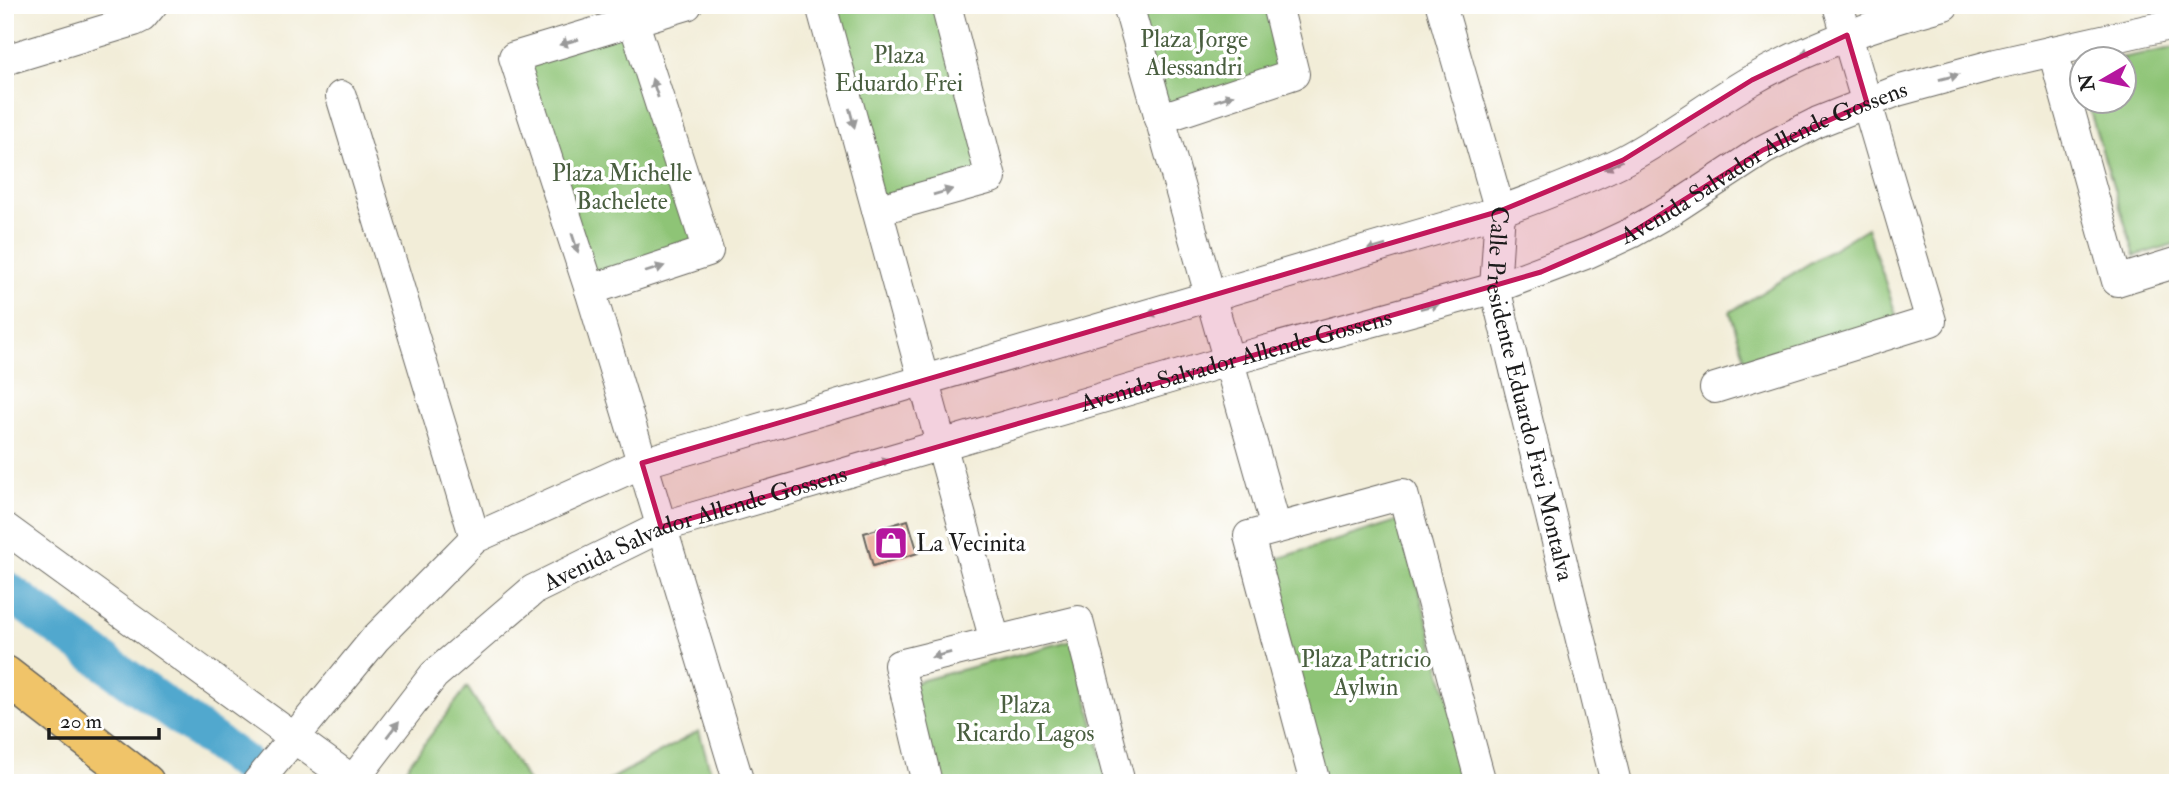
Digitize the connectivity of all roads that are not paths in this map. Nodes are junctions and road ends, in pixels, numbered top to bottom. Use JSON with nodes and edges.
{"nodes":[{"id":1,"x":152,"y":5,"type":"edge"},
{"id":2,"x":687,"y":5,"type":"edge"},
{"id":3,"x":821,"y":5,"type":"edge"},
{"id":4,"x":946,"y":5,"type":"edge"},
{"id":5,"x":1128,"y":5,"type":"edge"},
{"id":6,"x":1277,"y":5,"type":"edge"},
{"id":7,"x":1441,"y":5,"type":"edge"},
{"id":8,"x":1838,"y":5,"type":"edge"},
{"id":9,"x":1944,"y":5,"type":"edge"},
{"id":10,"x":634,"y":23,"type":"junction"},
{"id":11,"x":2178,"y":23,"type":"edge"},
{"id":12,"x":1847,"y":35,"type":"junction"},
{"id":13,"x":2053,"y":51,"type":"junction"},
{"id":14,"x":5,"y":60,"type":"edge"},
{"id":15,"x":341,"y":96,"type":"dead end"},
{"id":16,"x":1867,"y":103,"type":"junction"},
{"id":17,"x":1159,"y":119,"type":"junction"},
{"id":18,"x":877,"y":210,"type":"junction"},
{"id":19,"x":1500,"y":211,"type":"junction"},
{"id":20,"x":2178,"y":262,"type":"edge"},
{"id":21,"x":1495,"y":288,"type":"junction"},
{"id":22,"x":590,"y":290,"type":"junction"},
{"id":23,"x":1210,"y":296,"type":"junction"},
{"id":24,"x":1228,"y":361,"type":"junction"},
{"id":25,"x":923,"y":381,"type":"junction"},
{"id":26,"x":1715,"y":388,"type":"dead end"},
{"id":27,"x":941,"y":444,"type":"junction"},
{"id":28,"x":642,"y":464,"type":"junction"},
{"id":29,"x":661,"y":527,"type":"junction"},
{"id":30,"x":5,"y":528,"type":"edge"},
{"id":31,"x":1276,"y":528,"type":"junction"},
{"id":32,"x":474,"y":538,"type":"junction"},
{"id":33,"x":995,"y":642,"type":"junction"},
{"id":34,"x":5,"y":675,"type":"edge"},
{"id":35,"x":294,"y":737,"type":"junction"},
{"id":36,"x":353,"y":782,"type":"edge"},
{"id":37,"x":145,"y":783,"type":"edge"},
{"id":38,"x":257,"y":783,"type":"edge"},
{"id":39,"x":739,"y":783,"type":"edge"},
{"id":40,"x":927,"y":783,"type":"edge"},
{"id":41,"x":1120,"y":783,"type":"edge"},
{"id":42,"x":1315,"y":783,"type":"edge"},
{"id":43,"x":1481,"y":783,"type":"edge"},
{"id":44,"x":1616,"y":783,"type":"edge"}],
"edges":[{"from":1,"to":14,"type":"street"},
{"from":2,"to":10,"type":"street"},
{"from":3,"to":18,"type":"street","one_way":true},
{"from":18,"to":4,"type":"street","one_way":true},
{"from":5,"to":17,"type":"street"},
{"from":17,"to":6,"type":"street","one_way":true},
{"from":7,"to":19,"type":"street","name":"Calle Presidente Eduardo Frei Montalva"},
{"from":8,"to":12,"type":"street"},
{"from":9,"to":12,"type":"street"},
{"from":22,"to":10,"type":"street","one_way":true},
{"from":10,"to":22,"type":"street","one_way":true},
{"from":11,"to":13,"type":"street","name":"Avenida Salvador Allende Gossens"},
{"from":12,"to":16,"type":"street"},
{"from":12,"to":19,"type":"street","one_way":true},
{"from":16,"to":13,"type":"street","name":"Avenida Salvador Allende Gossens","one_way":true},
{"from":13,"to":20,"type":"street"},
{"from":15,"to":32,"type":"street"},
{"from":16,"to":21,"type":"street","name":"Avenida Salvador Allende Gossens"},
{"from":16,"to":26,"type":"street"},
{"from":17,"to":23,"type":"street"},
{"from":18,"to":25,"type":"street"},
{"from":19,"to":21,"type":"street","name":"Calle Presidente Eduardo Frei Montalva"},
{"from":19,"to":23,"type":"street","one_way":true},
{"from":24,"to":21,"type":"street","name":"Avenida Salvador Allende Gossens","one_way":true},
{"from":21,"to":44,"type":"street","name":"Calle Presidente Eduardo Frei Montalva"},
{"from":22,"to":28,"type":"street"},
{"from":23,"to":24,"type":"street"},
{"from":23,"to":25,"type":"street","one_way":true},
{"from":24,"to":27,"type":"street","name":"Avenida Salvador Allende Gossens"},
{"from":24,"to":31,"type":"street"},
{"from":25,"to":27,"type":"street"},
{"from":25,"to":28,"type":"street"},
{"from":29,"to":27,"type":"street","name":"Avenida Salvador Allende Gossens","one_way":true},
{"from":27,"to":33,"type":"street"},
{"from":28,"to":29,"type":"street"},
{"from":28,"to":32,"type":"street"},
{"from":36,"to":29,"type":"street","name":"Avenida Salvador Allende Gossens","one_way":true},
{"from":29,"to":39,"type":"street"},
{"from":30,"to":35,"type":"street"},
{"from":31,"to":42,"type":"street"},
{"from":31,"to":43,"type":"street"},
{"from":32,"to":35,"type":"street"},
{"from":33,"to":40,"type":"street","one_way":true},
{"from":33,"to":41,"type":"street"},
{"from":34,"to":37,"type":"main road"},
{"from":35,"to":36,"type":"street"},
{"from":35,"to":38,"type":"street"}]}
